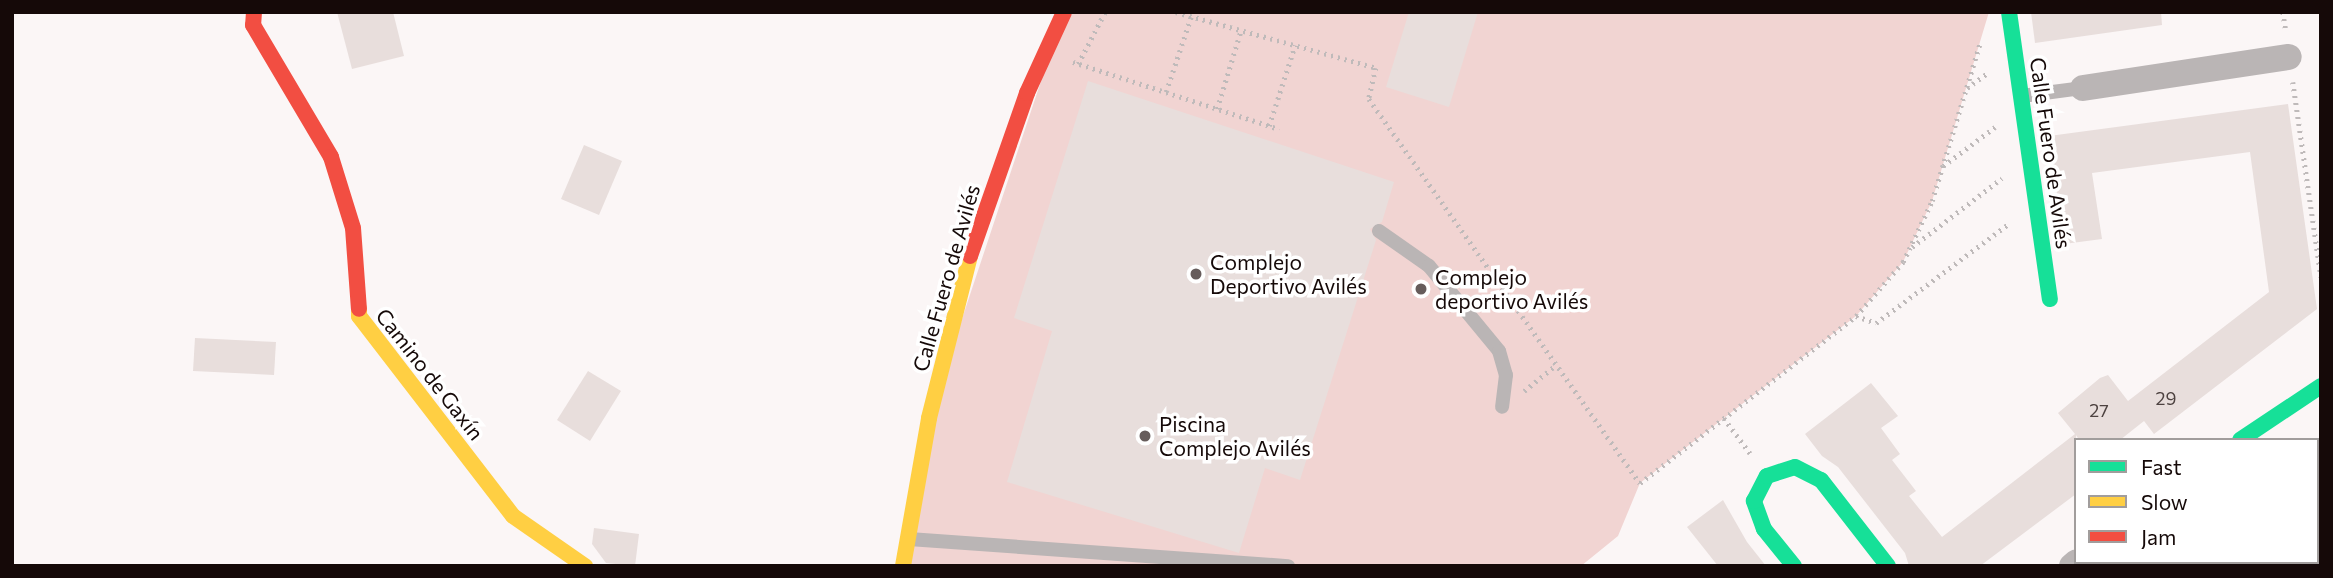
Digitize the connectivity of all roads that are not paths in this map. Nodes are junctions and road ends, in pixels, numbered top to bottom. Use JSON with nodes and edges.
{"nodes":[{"id":1,"x":254,"y":12,"type":"edge"},
{"id":2,"x":1064,"y":12,"type":"edge"},
{"id":3,"x":2009,"y":12,"type":"edge"},
{"id":4,"x":2289,"y":57,"type":"road end"},
{"id":5,"x":2083,"y":88,"type":"joint"},
{"id":6,"x":2023,"y":101,"type":"junction"},
{"id":7,"x":1379,"y":231,"type":"dead end"},
{"id":8,"x":2050,"y":299,"type":"dead end"},
{"id":9,"x":2321,"y":386,"type":"edge"},
{"id":10,"x":1502,"y":407,"type":"road end"},
{"id":11,"x":2243,"y":438,"type":"edge"},
{"id":12,"x":908,"y":539,"type":"junction"},
{"id":13,"x":585,"y":566,"type":"edge"},
{"id":14,"x":903,"y":566,"type":"edge"},
{"id":15,"x":1288,"y":566,"type":"edge"},
{"id":16,"x":1794,"y":566,"type":"edge"},
{"id":17,"x":1888,"y":566,"type":"edge"}],
"edges":[{"from":1,"to":13,"type":"street","name":"Camino de Gaxín"},
{"from":2,"to":12,"type":"street","name":"Calle Fuero de Avilés"},
{"from":3,"to":6,"type":"street","name":"Calle Fuero de Avilés"},
{"from":4,"to":5,"type":"street"},
{"from":5,"to":6,"type":"lane"},
{"from":6,"to":8,"type":"street","name":"Calle Fuero de Avilés"},
{"from":7,"to":10,"type":"lane"},
{"from":9,"to":11,"type":"street"},
{"from":12,"to":14,"type":"street","name":"Calle Fuero de Avilés"},
{"from":12,"to":15,"type":"lane"},
{"from":16,"to":17,"type":"street"}]}
